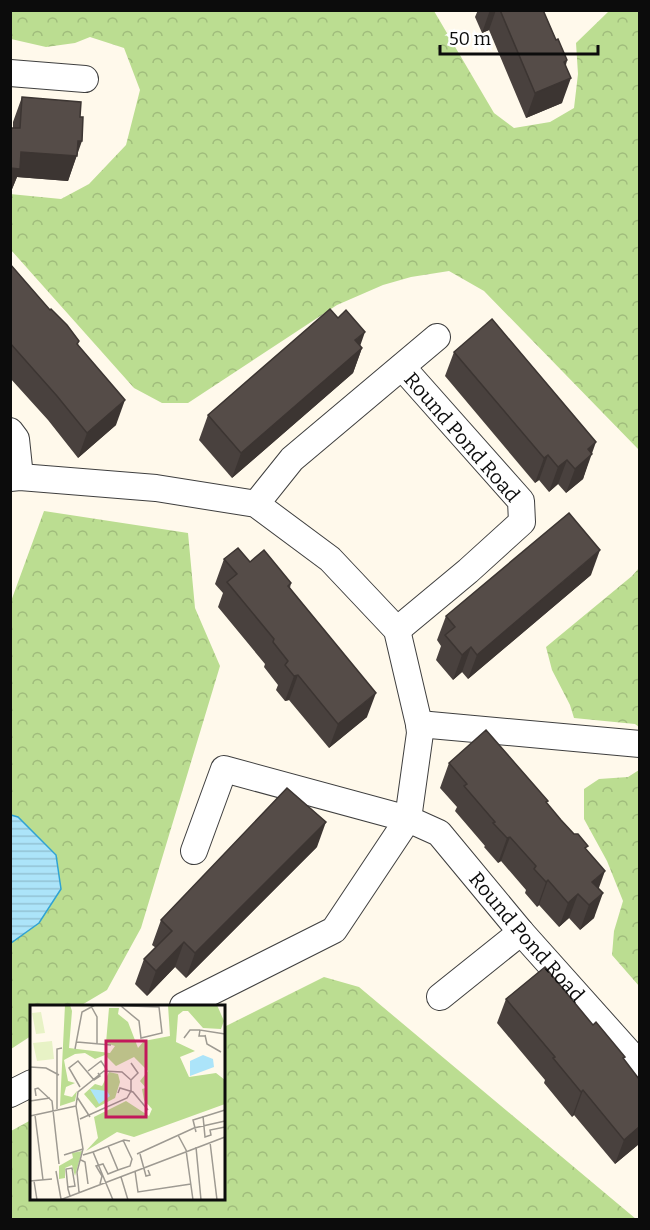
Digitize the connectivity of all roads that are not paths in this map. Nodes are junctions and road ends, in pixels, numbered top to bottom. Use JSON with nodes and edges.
{"nodes":[{"id":1,"x":10,"y":73,"type":"edge"},
{"id":2,"x":85,"y":79,"type":"dead end"},
{"id":3,"x":437,"y":337,"type":"dead end"},
{"id":4,"x":402,"y":367,"type":"junction"},
{"id":5,"x":10,"y":431,"type":"edge"},
{"id":6,"x":15,"y":478,"type":"edge"},
{"id":7,"x":256,"y":504,"type":"junction"},
{"id":8,"x":397,"y":630,"type":"junction"},
{"id":9,"x":419,"y":724,"type":"junction"},
{"id":10,"x":639,"y":744,"type":"edge"},
{"id":11,"x":408,"y":819,"type":"junction"},
{"id":12,"x":194,"y":851,"type":"dead end"},
{"id":13,"x":521,"y":932,"type":"junction"},
{"id":14,"x":440,"y":997,"type":"dead end"},
{"id":15,"x":185,"y":1005,"type":"edge"},
{"id":16,"x":639,"y":1065,"type":"edge"},
{"id":17,"x":30,"y":1084,"type":"edge"},
{"id":18,"x":10,"y":1094,"type":"edge"}],
"edges":[{"from":1,"to":2,"type":"street"},
{"from":3,"to":4,"type":"street","name":"Round Pond Road"},
{"from":4,"to":7,"type":"street","name":"Round Pond Road"},
{"from":4,"to":8,"type":"street","name":"Round Pond Road"},
{"from":5,"to":6,"type":"street"},
{"from":6,"to":7,"type":"street"},
{"from":7,"to":8,"type":"street"},
{"from":8,"to":9,"type":"street"},
{"from":9,"to":10,"type":"street"},
{"from":9,"to":11,"type":"street"},
{"from":11,"to":12,"type":"street","name":"Round Pond Road"},
{"from":11,"to":13,"type":"street","name":"Round Pond Road"},
{"from":11,"to":15,"type":"street"},
{"from":13,"to":14,"type":"street"},
{"from":13,"to":16,"type":"street","name":"Round Pond Road"},
{"from":17,"to":18,"type":"street"}]}
